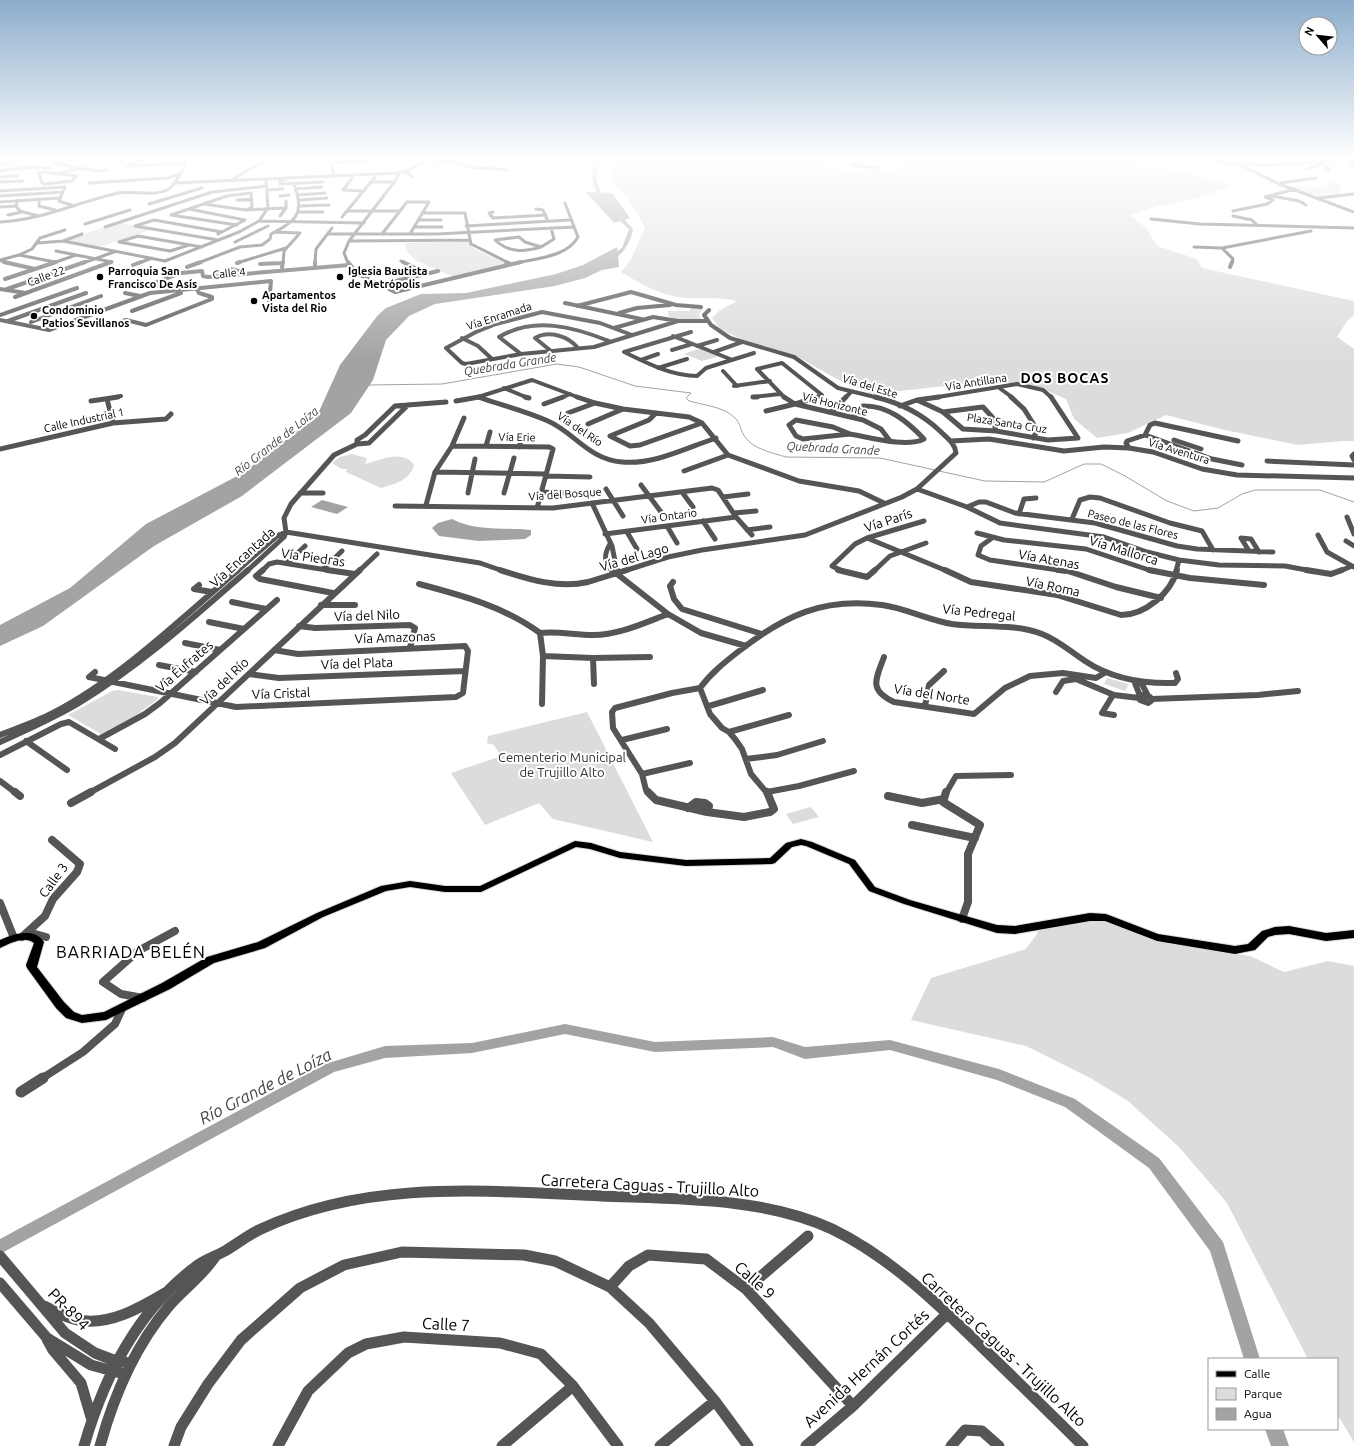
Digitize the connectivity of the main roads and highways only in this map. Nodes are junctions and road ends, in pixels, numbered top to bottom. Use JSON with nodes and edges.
{"nodes":[{"id":1,"x":1354,"y":934,"type":"edge"},
{"id":2,"x":0,"y":944,"type":"edge"}],
"edges":[{"from":1,"to":2,"type":"main road"}]}
